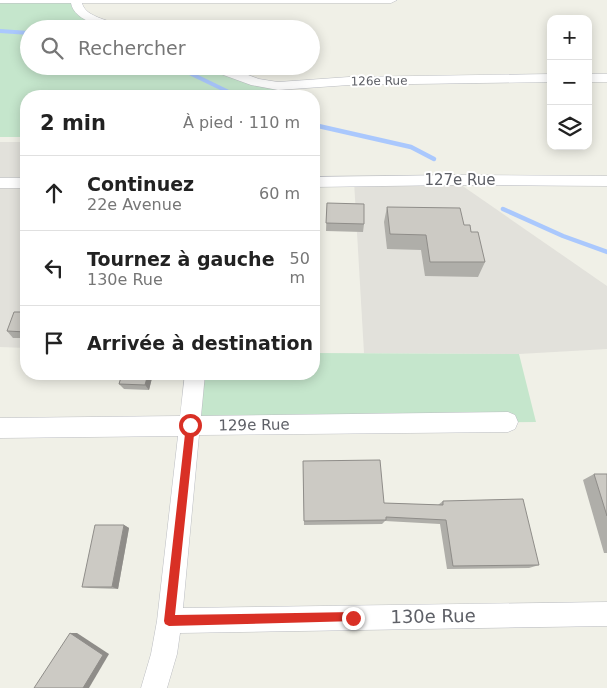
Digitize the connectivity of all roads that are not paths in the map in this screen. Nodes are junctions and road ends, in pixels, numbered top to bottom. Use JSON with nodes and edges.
{"nodes":[{"id":1,"x":0,"y":0,"type":"edge"},
{"id":2,"x":391,"y":0,"type":"edge"},
{"id":3,"x":76,"y":2,"type":"junction"},
{"id":4,"x":97,"y":20,"type":"edge"},
{"id":5,"x":236,"y":75,"type":"edge"},
{"id":6,"x":547,"y":78,"type":"edge"},
{"id":7,"x":592,"y":78,"type":"edge"},
{"id":8,"x":607,"y":78,"type":"edge"},
{"id":9,"x":607,"y":181,"type":"edge"},
{"id":10,"x":0,"y":182,"type":"edge"},
{"id":11,"x":320,"y":182,"type":"edge"},
{"id":12,"x":20,"y":183,"type":"edge"},
{"id":13,"x":194,"y":380,"type":"edge"},
{"id":14,"x":508,"y":422,"type":"dead end"},
{"id":15,"x":190,"y":425,"type":"junction"},
{"id":16,"x":0,"y":428,"type":"edge"},
{"id":17,"x":607,"y":614,"type":"edge"},
{"id":18,"x":169,"y":621,"type":"junction"},
{"id":19,"x":154,"y":688,"type":"edge"}],
"edges":[{"from":1,"to":3,"type":"street"},
{"from":2,"to":3,"type":"street"},
{"from":3,"to":4,"type":"street"},
{"from":5,"to":6,"type":"street","name":"126e Rue"},
{"from":7,"to":8,"type":"street"},
{"from":9,"to":11,"type":"street","name":"127e Rue"},
{"from":10,"to":12,"type":"street"},
{"from":13,"to":15,"type":"street"},
{"from":14,"to":15,"type":"street","name":"129e Rue"},
{"from":15,"to":16,"type":"street","name":"129e Rue"},
{"from":15,"to":18,"type":"street"},
{"from":17,"to":18,"type":"street","name":"130e Rue"},
{"from":18,"to":19,"type":"street"}]}
